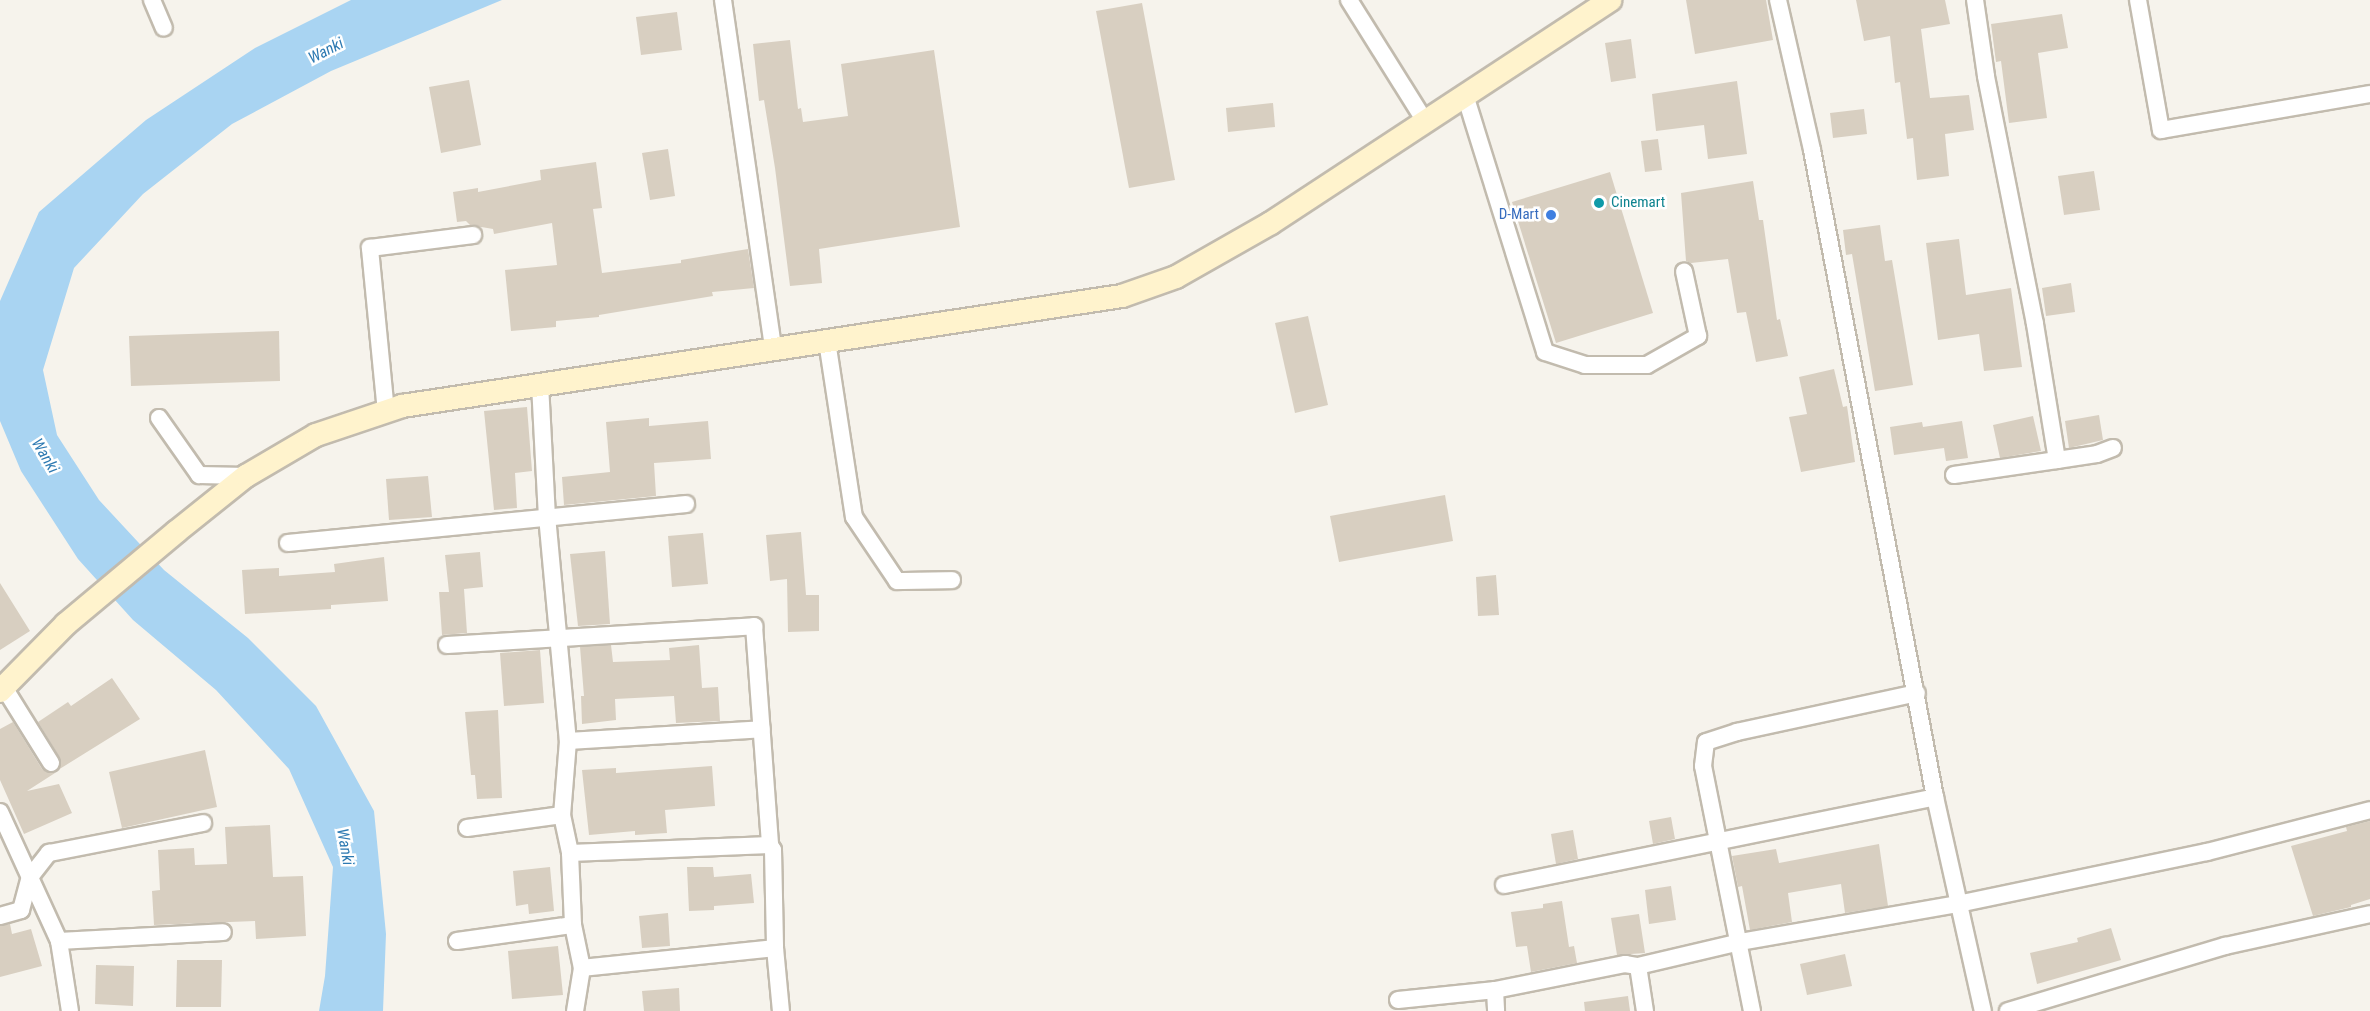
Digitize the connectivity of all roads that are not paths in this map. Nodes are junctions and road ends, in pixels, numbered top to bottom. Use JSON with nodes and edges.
{"nodes":[{"id":1,"x":152,"y":0,"type":"edge"},
{"id":2,"x":723,"y":0,"type":"edge"},
{"id":3,"x":1349,"y":0,"type":"edge"},
{"id":4,"x":1610,"y":0,"type":"edge"},
{"id":5,"x":1778,"y":0,"type":"edge"},
{"id":6,"x":1974,"y":0,"type":"edge"},
{"id":7,"x":2138,"y":0,"type":"edge"},
{"id":8,"x":164,"y":28,"type":"dead end"},
{"id":9,"x":2370,"y":94,"type":"edge"},
{"id":10,"x":1465,"y":95,"type":"junction"},
{"id":11,"x":1425,"y":121,"type":"junction"},
{"id":12,"x":473,"y":235,"type":"dead end"},
{"id":13,"x":1684,"y":271,"type":"dead end"},
{"id":14,"x":827,"y":341,"type":"junction"},
{"id":15,"x":773,"y":349,"type":"junction"},
{"id":16,"x":540,"y":384,"type":"junction"},
{"id":17,"x":386,"y":412,"type":"junction"},
{"id":18,"x":159,"y":418,"type":"dead end"},
{"id":19,"x":2113,"y":448,"type":"dead end"},
{"id":20,"x":2057,"y":460,"type":"junction"},
{"id":21,"x":1954,"y":475,"type":"dead end"},
{"id":22,"x":246,"y":476,"type":"junction"},
{"id":23,"x":686,"y":504,"type":"dead end"},
{"id":24,"x":547,"y":516,"type":"junction"},
{"id":25,"x":288,"y":543,"type":"dead end"},
{"id":26,"x":952,"y":580,"type":"dead end"},
{"id":27,"x":557,"y":637,"type":"junction"},
{"id":28,"x":447,"y":645,"type":"dead end"},
{"id":29,"x":2,"y":690,"type":"edge"},
{"id":30,"x":1917,"y":693,"type":"junction"},
{"id":31,"x":762,"y":729,"type":"junction"},
{"id":32,"x":568,"y":741,"type":"junction"},
{"id":33,"x":51,"y":763,"type":"dead end"},
{"id":34,"x":1935,"y":796,"type":"junction"},
{"id":35,"x":2370,"y":810,"type":"edge"},
{"id":36,"x":0,"y":812,"type":"edge"},
{"id":37,"x":562,"y":815,"type":"junction"},
{"id":38,"x":203,"y":823,"type":"dead end"},
{"id":39,"x":467,"y":828,"type":"dead end"},
{"id":40,"x":1719,"y":840,"type":"junction"},
{"id":41,"x":770,"y":845,"type":"junction"},
{"id":42,"x":570,"y":854,"type":"junction"},
{"id":43,"x":30,"y":877,"type":"junction"},
{"id":44,"x":1504,"y":885,"type":"dead end"},
{"id":45,"x":1958,"y":904,"type":"junction"},
{"id":46,"x":2370,"y":914,"type":"edge"},
{"id":47,"x":0,"y":916,"type":"edge"},
{"id":48,"x":573,"y":925,"type":"junction"},
{"id":49,"x":224,"y":932,"type":"dead end"},
{"id":50,"x":59,"y":941,"type":"junction"},
{"id":51,"x":458,"y":941,"type":"dead end"},
{"id":52,"x":1740,"y":942,"type":"junction"},
{"id":53,"x":775,"y":948,"type":"junction"},
{"id":54,"x":1638,"y":966,"type":"junction"},
{"id":55,"x":582,"y":968,"type":"junction"},
{"id":56,"x":1495,"y":990,"type":"junction"},
{"id":57,"x":1398,"y":1000,"type":"dead end"},
{"id":58,"x":70,"y":1011,"type":"edge"},
{"id":59,"x":575,"y":1011,"type":"edge"},
{"id":60,"x":781,"y":1011,"type":"edge"},
{"id":61,"x":1497,"y":1011,"type":"edge"},
{"id":62,"x":1646,"y":1011,"type":"edge"},
{"id":63,"x":1752,"y":1011,"type":"edge"},
{"id":64,"x":1983,"y":1011,"type":"edge"},
{"id":65,"x":2008,"y":1011,"type":"edge"}],
"edges":[{"from":1,"to":8,"type":"street"},
{"from":2,"to":15,"type":"street"},
{"from":3,"to":11,"type":"street"},
{"from":4,"to":10,"type":"street"},
{"from":5,"to":30,"type":"street"},
{"from":6,"to":20,"type":"street"},
{"from":7,"to":9,"type":"street"},
{"from":10,"to":11,"type":"street"},
{"from":10,"to":13,"type":"street"},
{"from":11,"to":14,"type":"street"},
{"from":12,"to":17,"type":"street"},
{"from":14,"to":15,"type":"street"},
{"from":14,"to":26,"type":"street"},
{"from":15,"to":16,"type":"street"},
{"from":16,"to":17,"type":"street"},
{"from":16,"to":24,"type":"street"},
{"from":17,"to":22,"type":"street"},
{"from":18,"to":22,"type":"street"},
{"from":19,"to":20,"type":"street"},
{"from":20,"to":21,"type":"street"},
{"from":22,"to":29,"type":"street"},
{"from":23,"to":24,"type":"street"},
{"from":24,"to":25,"type":"street"},
{"from":24,"to":27,"type":"street"},
{"from":27,"to":28,"type":"street"},
{"from":27,"to":31,"type":"street"},
{"from":27,"to":32,"type":"street"},
{"from":29,"to":33,"type":"street"},
{"from":30,"to":34,"type":"street"},
{"from":30,"to":40,"type":"street"},
{"from":31,"to":32,"type":"street"},
{"from":31,"to":41,"type":"street"},
{"from":32,"to":37,"type":"street"},
{"from":34,"to":40,"type":"street"},
{"from":34,"to":45,"type":"street"},
{"from":35,"to":45,"type":"street"},
{"from":36,"to":43,"type":"street"},
{"from":37,"to":39,"type":"street"},
{"from":37,"to":42,"type":"street"},
{"from":38,"to":43,"type":"street"},
{"from":40,"to":44,"type":"street"},
{"from":40,"to":52,"type":"street"},
{"from":41,"to":42,"type":"street"},
{"from":41,"to":53,"type":"street"},
{"from":42,"to":48,"type":"street"},
{"from":43,"to":47,"type":"street"},
{"from":43,"to":50,"type":"street"},
{"from":45,"to":52,"type":"street"},
{"from":45,"to":64,"type":"street"},
{"from":46,"to":65,"type":"street"},
{"from":48,"to":51,"type":"street"},
{"from":48,"to":55,"type":"street"},
{"from":49,"to":50,"type":"street"},
{"from":50,"to":58,"type":"street"},
{"from":52,"to":54,"type":"street"},
{"from":52,"to":63,"type":"street"},
{"from":53,"to":55,"type":"street"},
{"from":53,"to":60,"type":"street"},
{"from":54,"to":56,"type":"street"},
{"from":54,"to":62,"type":"street"},
{"from":55,"to":59,"type":"street"},
{"from":56,"to":57,"type":"street"},
{"from":56,"to":61,"type":"street"}]}
